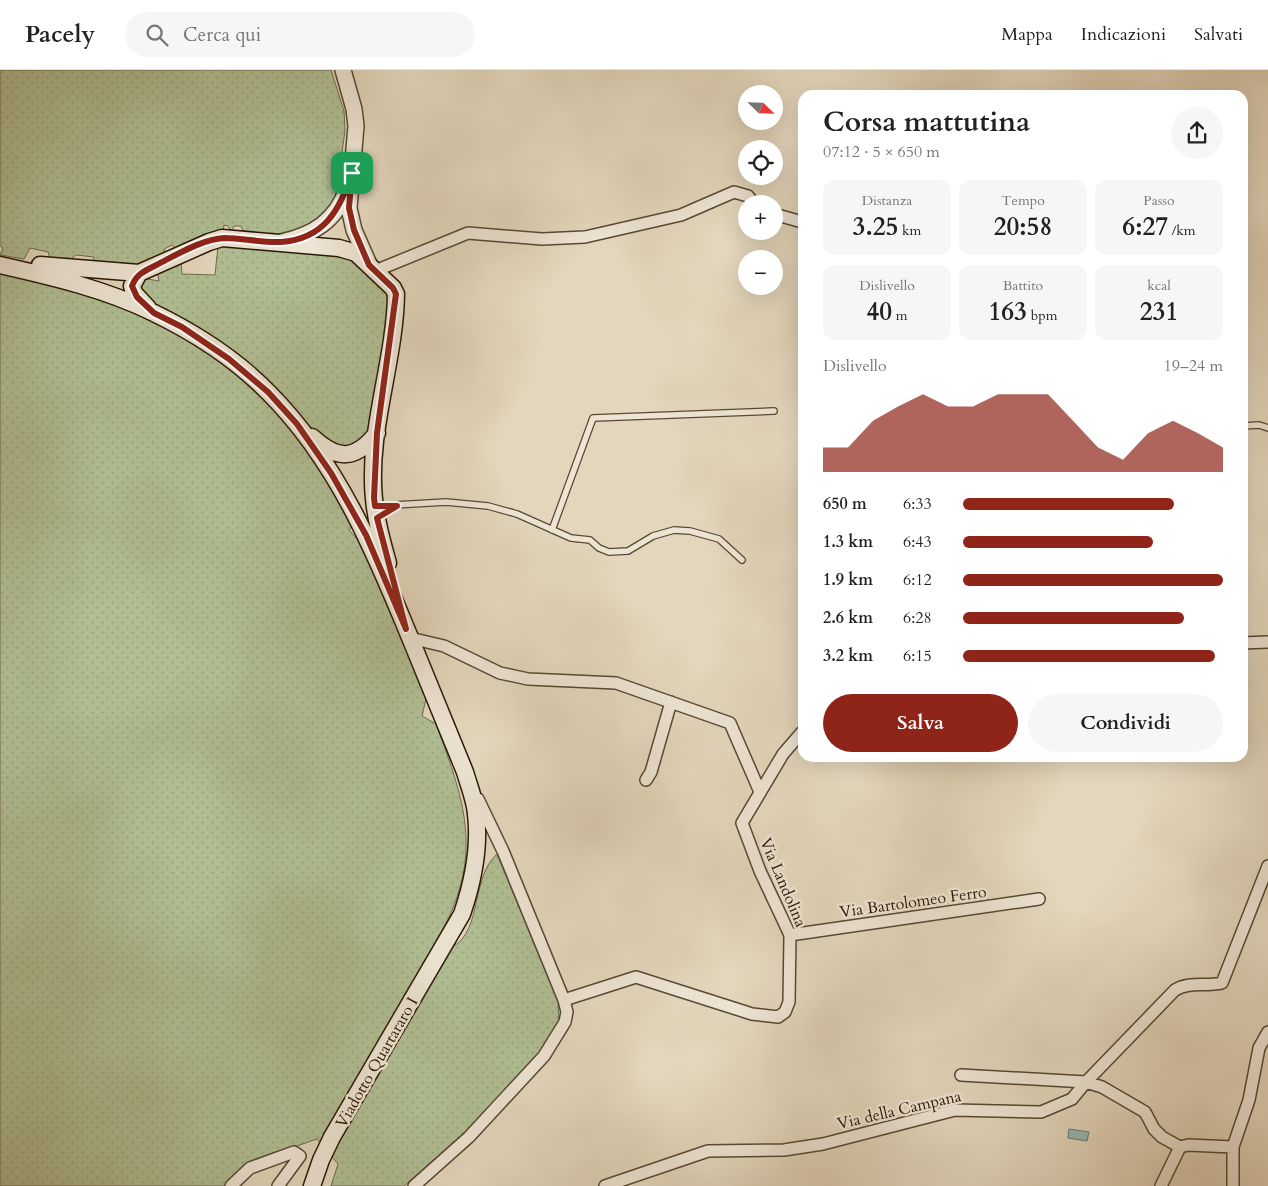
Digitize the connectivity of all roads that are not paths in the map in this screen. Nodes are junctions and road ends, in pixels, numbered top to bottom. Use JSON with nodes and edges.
{"nodes":[{"id":1,"x":343,"y":70,"type":"edge"},
{"id":2,"x":352,"y":173,"type":"junction"},
{"id":3,"x":744,"y":195,"type":"edge"},
{"id":4,"x":783,"y":217,"type":"edge"},
{"id":5,"x":798,"y":221,"type":"edge"},
{"id":6,"x":281,"y":242,"type":"junction"},
{"id":7,"x":0,"y":263,"type":"edge"},
{"id":8,"x":372,"y":268,"type":"junction"},
{"id":9,"x":140,"y":273,"type":"junction"},
{"id":10,"x":154,"y":313,"type":"junction"},
{"id":11,"x":774,"y":412,"type":"dead end"},
{"id":12,"x":297,"y":424,"type":"junction"},
{"id":13,"x":1248,"y":426,"type":"edge"},
{"id":14,"x":1268,"y":428,"type":"edge"},
{"id":15,"x":377,"y":433,"type":"junction"},
{"id":16,"x":397,"y":506,"type":"junction"},
{"id":17,"x":370,"y":518,"type":"junction"},
{"id":18,"x":552,"y":530,"type":"junction"},
{"id":19,"x":742,"y":560,"type":"dead end"},
{"id":20,"x":408,"y":633,"type":"junction"},
{"id":21,"x":1268,"y":642,"type":"edge"},
{"id":22,"x":1248,"y":643,"type":"edge"},
{"id":23,"x":671,"y":702,"type":"junction"},
{"id":24,"x":798,"y":736,"type":"edge"},
{"id":25,"x":465,"y":772,"type":"junction"},
{"id":26,"x":646,"y":780,"type":"dead end"},
{"id":27,"x":760,"y":792,"type":"junction"},
{"id":28,"x":1268,"y":866,"type":"edge"},
{"id":29,"x":1263,"y":885,"type":"edge"},
{"id":30,"x":1039,"y":899,"type":"dead end"},
{"id":31,"x":790,"y":935,"type":"junction"},
{"id":32,"x":564,"y":1000,"type":"junction"},
{"id":33,"x":1268,"y":1032,"type":"edge"},
{"id":34,"x":962,"y":1074,"type":"dead end"},
{"id":35,"x":1086,"y":1082,"type":"junction"},
{"id":36,"x":1180,"y":1147,"type":"junction"},
{"id":37,"x":1233,"y":1147,"type":"junction"},
{"id":38,"x":231,"y":1186,"type":"edge"},
{"id":39,"x":278,"y":1186,"type":"edge"},
{"id":40,"x":312,"y":1186,"type":"edge"},
{"id":41,"x":414,"y":1186,"type":"edge"},
{"id":42,"x":605,"y":1186,"type":"edge"},
{"id":43,"x":1161,"y":1186,"type":"edge"},
{"id":44,"x":1233,"y":1186,"type":"edge"}],
"edges":[{"from":1,"to":2,"type":"street"},
{"from":2,"to":6,"type":"street"},
{"from":2,"to":8,"type":"street"},
{"from":3,"to":8,"type":"street"},
{"from":4,"to":5,"type":"street"},
{"from":6,"to":8,"type":"main road"},
{"from":6,"to":9,"type":"main road"},
{"from":7,"to":9,"type":"main road"},
{"from":7,"to":10,"type":"main road"},
{"from":8,"to":15,"type":"main road"},
{"from":9,"to":10,"type":"main road"},
{"from":10,"to":12,"type":"main road"},
{"from":11,"to":18,"type":"lane"},
{"from":12,"to":15,"type":"main road"},
{"from":12,"to":17,"type":"main road","name":"Viadotto Quartararo I"},
{"from":13,"to":14,"type":"lane"},
{"from":15,"to":17,"type":"main road"},
{"from":16,"to":17,"type":"lane"},
{"from":16,"to":17,"type":"lane"},
{"from":16,"to":18,"type":"lane"},
{"from":17,"to":20,"type":"main road","name":"Viadotto Quartararo I"},
{"from":18,"to":19,"type":"lane"},
{"from":20,"to":23,"type":"street"},
{"from":20,"to":25,"type":"main road","name":"Viadotto Quartararo I"},
{"from":21,"to":22,"type":"street"},
{"from":23,"to":26,"type":"street"},
{"from":23,"to":27,"type":"street"},
{"from":24,"to":27,"type":"street","name":"Via Landolina"},
{"from":25,"to":32,"type":"street"},
{"from":25,"to":40,"type":"main road","name":"Viadotto Quartararo I"},
{"from":27,"to":31,"type":"street","name":"Via Landolina"},
{"from":28,"to":29,"type":"street"},
{"from":29,"to":35,"type":"street","name":"Via della Campana"},
{"from":30,"to":31,"type":"street","name":"Via Bartolomeo Ferro"},
{"from":31,"to":32,"type":"street","name":"Via Landolina"},
{"from":32,"to":41,"type":"street"},
{"from":33,"to":37,"type":"street"},
{"from":34,"to":35,"type":"street"},
{"from":35,"to":36,"type":"street"},
{"from":35,"to":42,"type":"street","name":"Via della Campana"},
{"from":36,"to":37,"type":"street"},
{"from":36,"to":43,"type":"street"},
{"from":37,"to":44,"type":"street"},
{"from":38,"to":39,"type":"street"}]}
